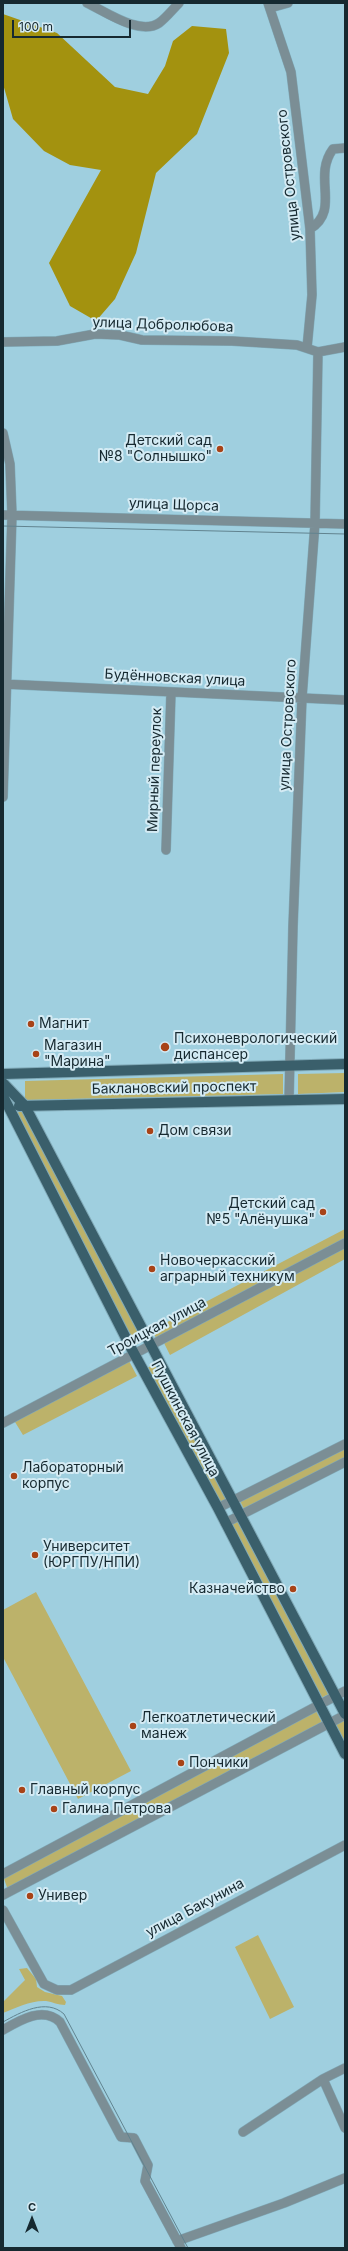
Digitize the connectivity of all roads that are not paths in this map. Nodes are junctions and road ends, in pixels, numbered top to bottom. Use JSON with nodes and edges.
{"nodes":[{"id":1,"x":87,"y":3,"type":"edge"},
{"id":2,"x":179,"y":3,"type":"edge"},
{"id":3,"x":288,"y":3,"type":"edge"},
{"id":4,"x":269,"y":6,"type":"edge"},
{"id":5,"x":345,"y":148,"type":"edge"},
{"id":6,"x":310,"y":229,"type":"junction"},
{"id":7,"x":3,"y":342,"type":"edge"},
{"id":8,"x":345,"y":347,"type":"edge"},
{"id":9,"x":307,"y":348,"type":"junction"},
{"id":10,"x":318,"y":352,"type":"junction"},
{"id":11,"x":3,"y":433,"type":"edge"},
{"id":12,"x":8,"y":515,"type":"edge"},
{"id":13,"x":315,"y":523,"type":"junction"},
{"id":14,"x":345,"y":524,"type":"edge"},
{"id":15,"x":5,"y":684,"type":"edge"},
{"id":16,"x":171,"y":692,"type":"junction"},
{"id":17,"x":302,"y":698,"type":"junction"},
{"id":18,"x":345,"y":700,"type":"edge"},
{"id":19,"x":3,"y":797,"type":"edge"},
{"id":20,"x":166,"y":850,"type":"dead end"},
{"id":21,"x":345,"y":1064,"type":"edge"},
{"id":22,"x":289,"y":1066,"type":"junction"},
{"id":23,"x":3,"y":1074,"type":"edge"},
{"id":24,"x":3,"y":1083,"type":"edge"},
{"id":25,"x":3,"y":1096,"type":"edge"},
{"id":26,"x":345,"y":1099,"type":"edge"},
{"id":27,"x":289,"y":1100,"type":"junction"},
{"id":28,"x":25,"y":1106,"type":"junction"},
{"id":29,"x":4,"y":1107,"type":"edge"},
{"id":30,"x":345,"y":1243,"type":"edge"},
{"id":31,"x":151,"y":1346,"type":"junction"},
{"id":32,"x":135,"y":1355,"type":"junction"},
{"id":33,"x":3,"y":1423,"type":"edge"},
{"id":34,"x":345,"y":1444,"type":"edge"},
{"id":35,"x":345,"y":1462,"type":"edge"},
{"id":36,"x":233,"y":1500,"type":"junction"},
{"id":37,"x":218,"y":1508,"type":"junction"},
{"id":38,"x":241,"y":1514,"type":"junction"},
{"id":39,"x":225,"y":1523,"type":"junction"},
{"id":40,"x":345,"y":1691,"type":"edge"},
{"id":41,"x":335,"y":1696,"type":"junction"},
{"id":42,"x":319,"y":1705,"type":"junction"},
{"id":43,"x":345,"y":1714,"type":"edge"},
{"id":44,"x":329,"y":1723,"type":"junction"},
{"id":45,"x":345,"y":1754,"type":"edge"},
{"id":46,"x":345,"y":1845,"type":"edge"},
{"id":47,"x":3,"y":1874,"type":"edge"},
{"id":48,"x":3,"y":1895,"type":"edge"},
{"id":49,"x":3,"y":1910,"type":"edge"},
{"id":50,"x":3,"y":2030,"type":"edge"},
{"id":51,"x":345,"y":2068,"type":"edge"},
{"id":52,"x":322,"y":2079,"type":"junction"},
{"id":53,"x":345,"y":2128,"type":"edge"},
{"id":54,"x":243,"y":2132,"type":"dead end"},
{"id":55,"x":345,"y":2178,"type":"edge"},
{"id":56,"x":179,"y":2245,"type":"edge"}],
"edges":[{"from":1,"to":2,"type":"street"},
{"from":3,"to":4,"type":"street"},
{"from":4,"to":6,"type":"street","name":"улица Островского"},
{"from":5,"to":6,"type":"street"},
{"from":6,"to":9,"type":"street","name":"улица Островского"},
{"from":7,"to":9,"type":"street","name":"улица Добролюбова"},
{"from":8,"to":10,"type":"street"},
{"from":9,"to":10,"type":"street","name":"улица Добролюбова"},
{"from":10,"to":13,"type":"street","name":"улица Островского"},
{"from":11,"to":12,"type":"street"},
{"from":12,"to":13,"type":"street","name":"улица Щорса"},
{"from":12,"to":15,"type":"street"},
{"from":13,"to":14,"type":"street","name":"улица Щорса"},
{"from":13,"to":17,"type":"street","name":"улица Островского"},
{"from":15,"to":16,"type":"street","name":"Будённовская улица"},
{"from":15,"to":19,"type":"street"},
{"from":16,"to":17,"type":"street","name":"Будённовская улица"},
{"from":16,"to":20,"type":"street","name":"Мирный переулок"},
{"from":17,"to":18,"type":"street","name":"Будённовская улица"},
{"from":17,"to":22,"type":"street","name":"улица Островского"},
{"from":21,"to":22,"type":"main road","name":"Баклановский проспект"},
{"from":22,"to":23,"type":"main road","name":"Баклановский проспект"},
{"from":22,"to":27,"type":"street","name":"улица Островского"},
{"from":24,"to":28,"type":"main road","name":"Пушкинская улица"},
{"from":25,"to":29,"type":"main road","name":"Пушкинская улица"},
{"from":26,"to":27,"type":"main road","name":"Баклановский проспект"},
{"from":27,"to":28,"type":"main road","name":"Баклановский проспект"},
{"from":28,"to":29,"type":"main road","name":"Баклановский проспект"},
{"from":28,"to":31,"type":"main road","name":"Пушкинская улица"},
{"from":29,"to":32,"type":"main road","name":"Пушкинская улица"},
{"from":30,"to":31,"type":"street","name":"Троицкая улица"},
{"from":31,"to":32,"type":"street","name":"Троицкая улица"},
{"from":31,"to":36,"type":"main road","name":"Пушкинская улица"},
{"from":32,"to":33,"type":"street","name":"Троицкая улица"},
{"from":32,"to":37,"type":"main road","name":"Пушкинская улица"},
{"from":34,"to":36,"type":"street"},
{"from":35,"to":38,"type":"street"},
{"from":36,"to":37,"type":"street"},
{"from":36,"to":38,"type":"main road","name":"Пушкинская улица"},
{"from":37,"to":39,"type":"main road","name":"Пушкинская улица"},
{"from":38,"to":39,"type":"street"},
{"from":38,"to":41,"type":"main road","name":"Пушкинская улица"},
{"from":39,"to":42,"type":"main road","name":"Пушкинская улица"},
{"from":40,"to":41,"type":"street"},
{"from":41,"to":42,"type":"street"},
{"from":41,"to":43,"type":"main road","name":"Пушкинская улица"},
{"from":42,"to":44,"type":"main road","name":"Пушкинская улица"},
{"from":42,"to":47,"type":"street"},
{"from":43,"to":44,"type":"street"},
{"from":44,"to":45,"type":"main road","name":"Пушкинская улица"},
{"from":44,"to":48,"type":"street"},
{"from":46,"to":49,"type":"street","name":"улица Бакунина"},
{"from":50,"to":56,"type":"street"},
{"from":51,"to":52,"type":"street"},
{"from":52,"to":53,"type":"street"},
{"from":52,"to":54,"type":"street"},
{"from":55,"to":56,"type":"street"}]}
